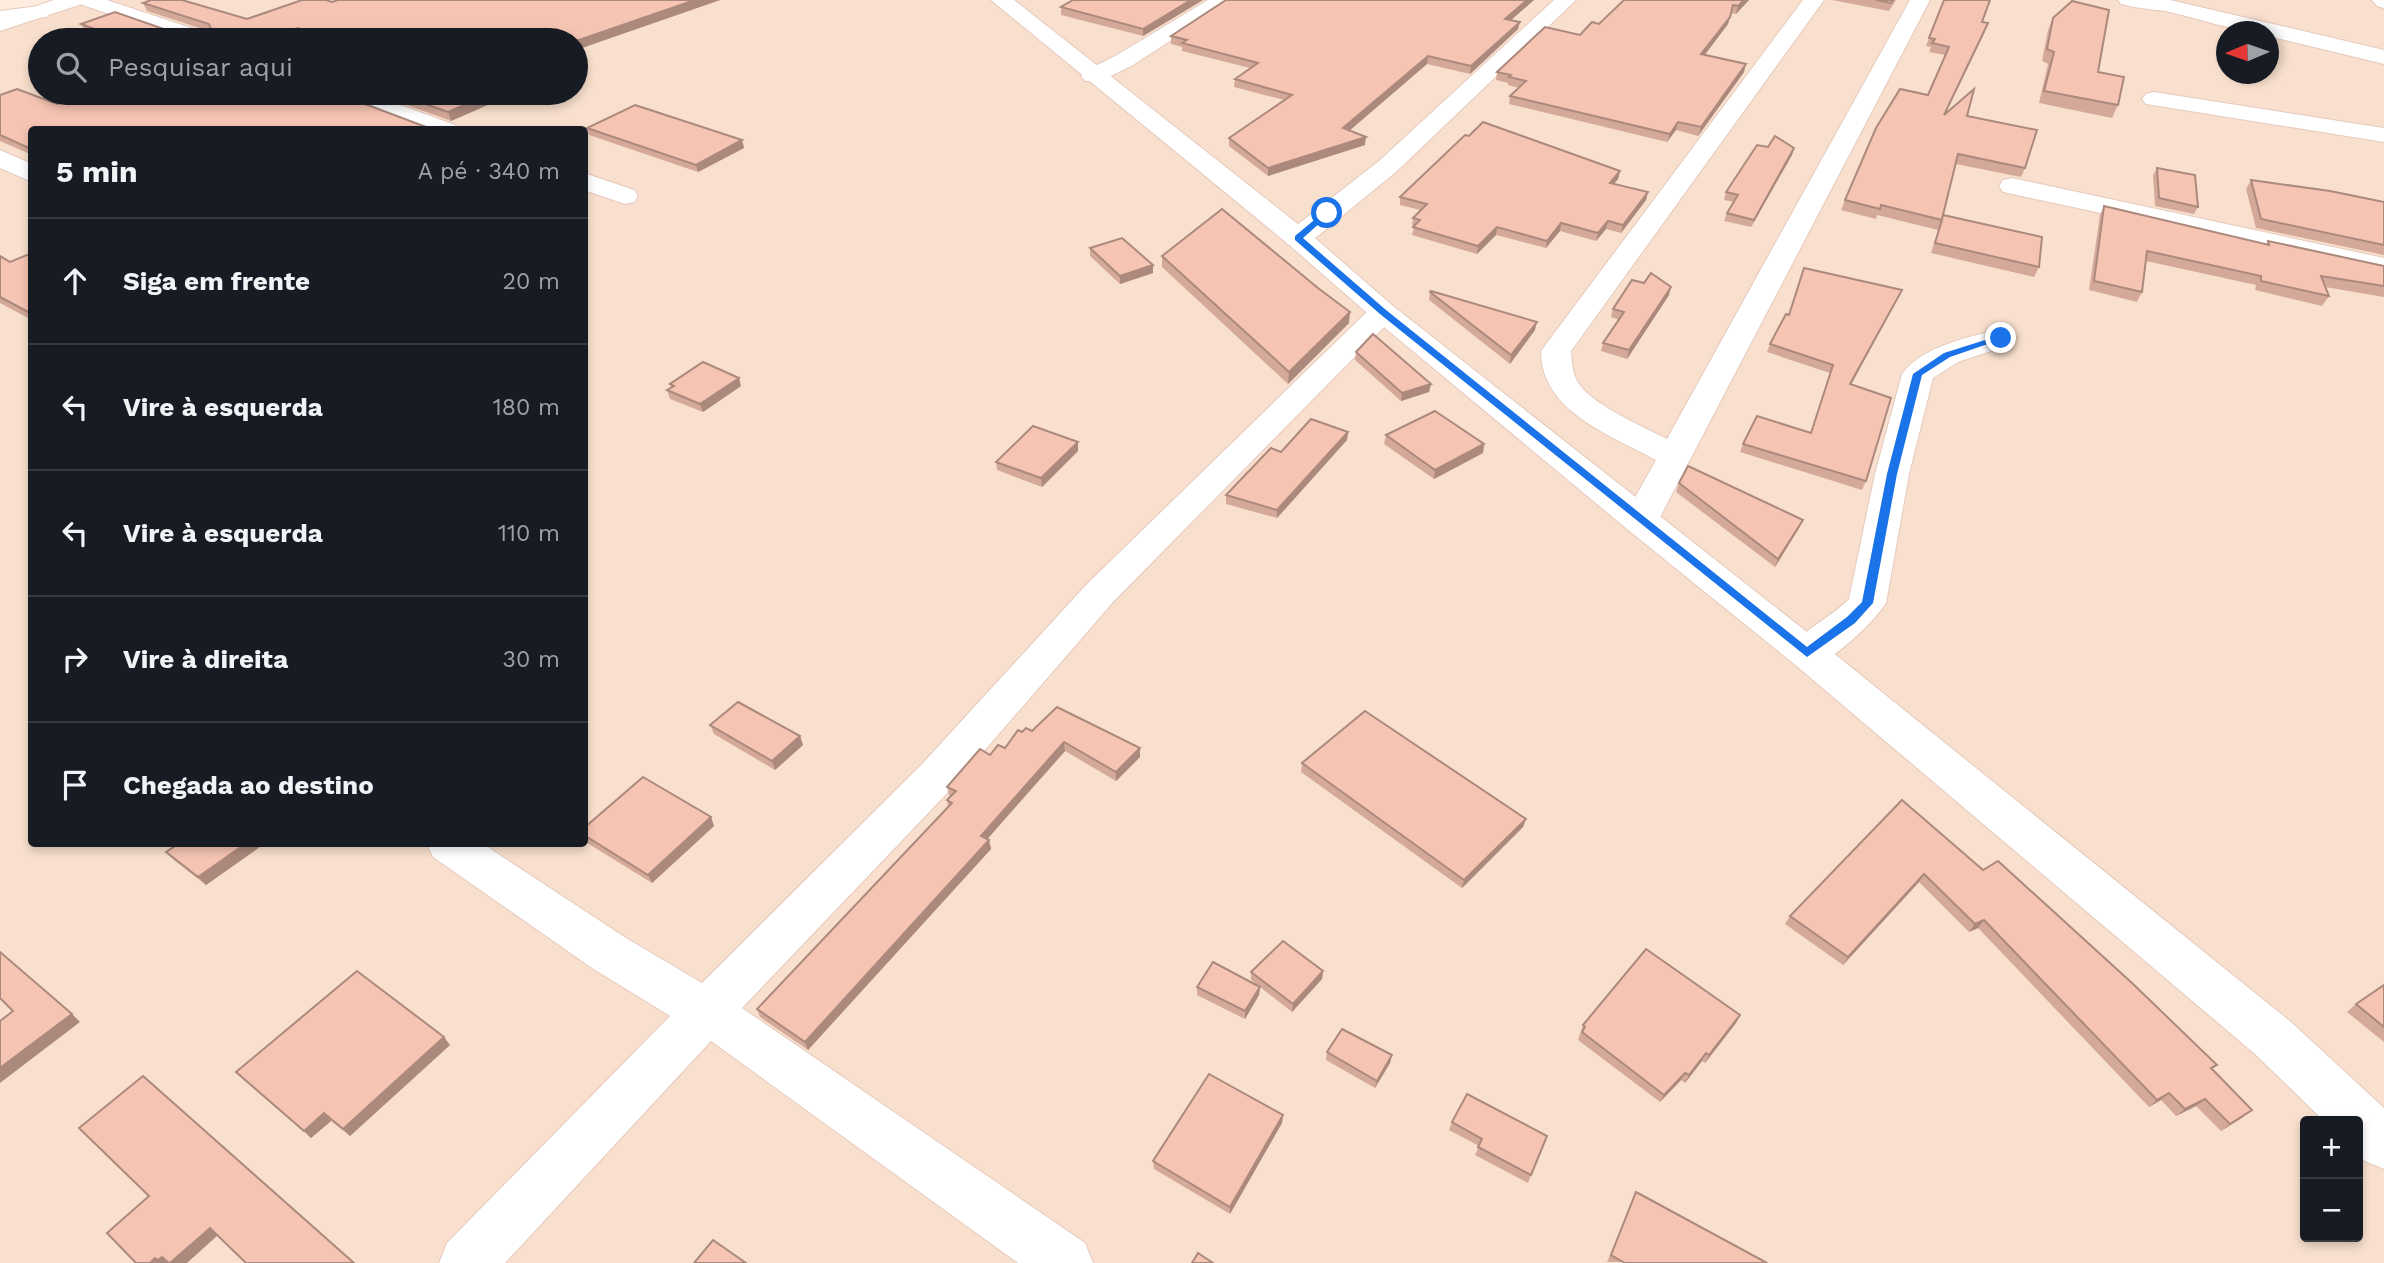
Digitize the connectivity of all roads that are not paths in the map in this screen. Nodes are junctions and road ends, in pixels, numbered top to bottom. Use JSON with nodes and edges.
{"nodes":[{"id":1,"x":75,"y":0,"type":"edge"},
{"id":2,"x":87,"y":0,"type":"edge"},
{"id":3,"x":1001,"y":0,"type":"edge"},
{"id":4,"x":1223,"y":0,"type":"edge"},
{"id":5,"x":1566,"y":0,"type":"edge"},
{"id":6,"x":1814,"y":0,"type":"edge"},
{"id":7,"x":1920,"y":0,"type":"edge"},
{"id":8,"x":2128,"y":0,"type":"edge"},
{"id":9,"x":2220,"y":10,"type":"edge"},
{"id":10,"x":39,"y":12,"type":"junction"},
{"id":11,"x":0,"y":17,"type":"edge"},
{"id":12,"x":0,"y":25,"type":"edge"},
{"id":13,"x":169,"y":28,"type":"edge"},
{"id":14,"x":2384,"y":50,"type":"edge"},
{"id":15,"x":2356,"y":51,"type":"junction"},
{"id":16,"x":2384,"y":57,"type":"edge"},
{"id":17,"x":1093,"y":76,"type":"junction"},
{"id":18,"x":2154,"y":99,"type":"dead end"},
{"id":19,"x":378,"y":105,"type":"edge"},
{"id":20,"x":435,"y":126,"type":"edge"},
{"id":21,"x":2384,"y":135,"type":"edge"},
{"id":22,"x":0,"y":158,"type":"edge"},
{"id":23,"x":28,"y":172,"type":"edge"},
{"id":24,"x":588,"y":182,"type":"edge"},
{"id":25,"x":2012,"y":186,"type":"dead end"},
{"id":26,"x":625,"y":196,"type":"dead end"},
{"id":27,"x":1298,"y":238,"type":"junction"},
{"id":28,"x":2384,"y":266,"type":"edge"},
{"id":29,"x":1383,"y":312,"type":"junction"},
{"id":30,"x":2001,"y":338,"type":"dead end"},
{"id":31,"x":1673,"y":456,"type":"junction"},
{"id":32,"x":1640,"y":521,"type":"junction"},
{"id":33,"x":1807,"y":653,"type":"junction"},
{"id":34,"x":453,"y":847,"type":"edge"},
{"id":35,"x":706,"y":1012,"type":"junction"},
{"id":36,"x":2384,"y":1143,"type":"edge"},
{"id":37,"x":467,"y":1263,"type":"edge"},
{"id":38,"x":1065,"y":1263,"type":"edge"}],
"edges":[{"from":1,"to":10,"type":"street"},
{"from":2,"to":13,"type":"street"},
{"from":3,"to":17,"type":"street"},
{"from":4,"to":17,"type":"street"},
{"from":5,"to":27,"type":"street"},
{"from":6,"to":31,"type":"street"},
{"from":7,"to":31,"type":"street"},
{"from":8,"to":9,"type":"street"},
{"from":9,"to":15,"type":"street"},
{"from":10,"to":11,"type":"street"},
{"from":10,"to":12,"type":"street"},
{"from":14,"to":15,"type":"street"},
{"from":15,"to":16,"type":"street"},
{"from":17,"to":27,"type":"street"},
{"from":18,"to":21,"type":"street"},
{"from":19,"to":20,"type":"street"},
{"from":22,"to":23,"type":"street"},
{"from":24,"to":26,"type":"street"},
{"from":25,"to":28,"type":"street"},
{"from":27,"to":29,"type":"street"},
{"from":29,"to":32,"type":"street"},
{"from":29,"to":35,"type":"street"},
{"from":30,"to":33,"type":"street"},
{"from":31,"to":32,"type":"street"},
{"from":32,"to":33,"type":"street"},
{"from":33,"to":36,"type":"street"},
{"from":34,"to":35,"type":"street"},
{"from":35,"to":37,"type":"street"},
{"from":35,"to":38,"type":"street"}]}
